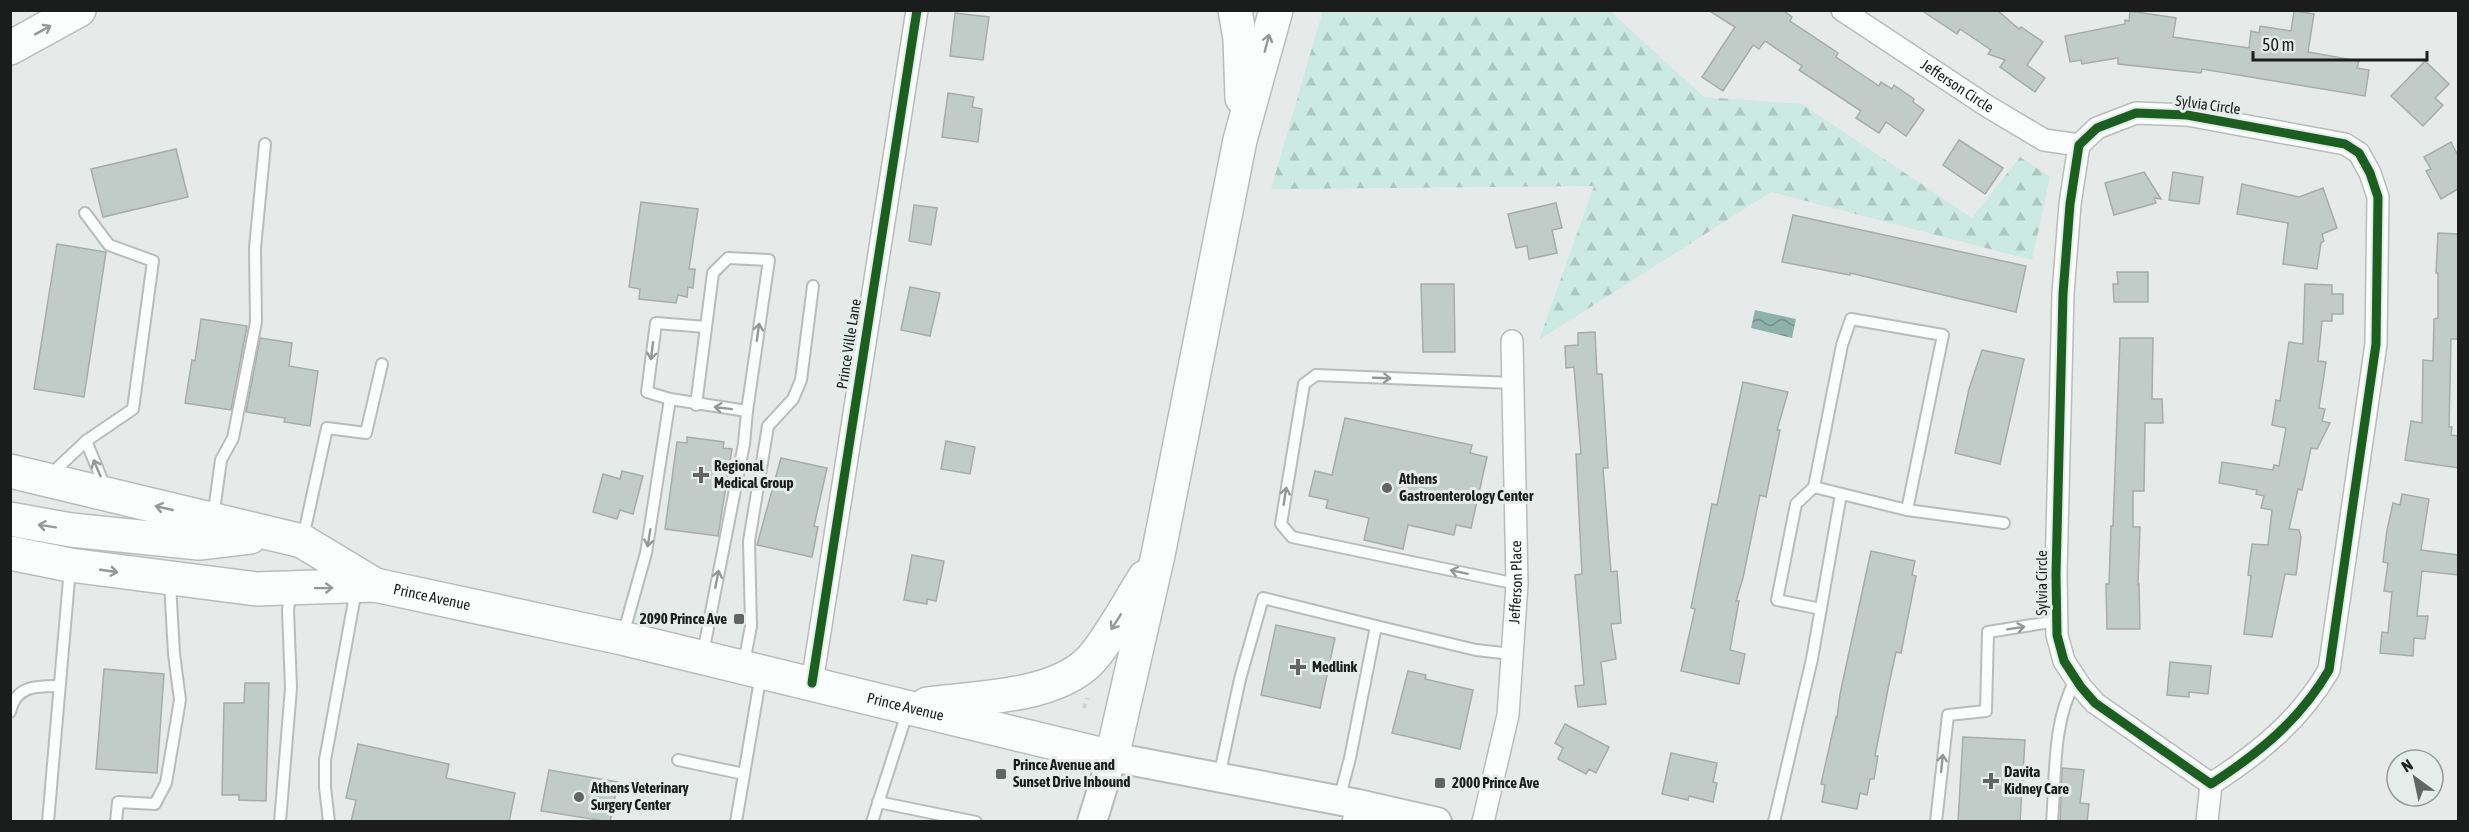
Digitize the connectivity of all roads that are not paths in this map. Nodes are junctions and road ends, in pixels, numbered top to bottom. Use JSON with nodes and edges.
{"nodes":[{"id":1,"x":917,"y":10,"type":"edge"},
{"id":2,"x":1235,"y":10,"type":"edge"},
{"id":3,"x":1276,"y":10,"type":"edge"},
{"id":4,"x":1842,"y":10,"type":"edge"},
{"id":5,"x":78,"y":11,"type":"edge"},
{"id":6,"x":10,"y":48,"type":"edge"},
{"id":7,"x":1240,"y":140,"type":"junction"},
{"id":8,"x":265,"y":144,"type":"dead end"},
{"id":9,"x":2079,"y":145,"type":"junction"},
{"id":10,"x":85,"y":213,"type":"dead end"},
{"id":11,"x":813,"y":286,"type":"dead end"},
{"id":12,"x":706,"y":327,"type":"junction"},
{"id":13,"x":1512,"y":341,"type":"dead end"},
{"id":14,"x":382,"y":364,"type":"dead end"},
{"id":15,"x":1513,"y":383,"type":"junction"},
{"id":16,"x":670,"y":399,"type":"junction"},
{"id":17,"x":696,"y":405,"type":"junction"},
{"id":18,"x":747,"y":411,"type":"junction"},
{"id":19,"x":86,"y":441,"type":"junction"},
{"id":20,"x":10,"y":471,"type":"edge"},
{"id":21,"x":46,"y":479,"type":"junction"},
{"id":22,"x":1814,"y":487,"type":"junction"},
{"id":23,"x":1840,"y":494,"type":"junction"},
{"id":24,"x":108,"y":495,"type":"junction"},
{"id":25,"x":1907,"y":510,"type":"junction"},
{"id":26,"x":10,"y":519,"type":"edge"},
{"id":27,"x":212,"y":520,"type":"junction"},
{"id":28,"x":2004,"y":523,"type":"dead end"},
{"id":29,"x":287,"y":538,"type":"junction"},
{"id":30,"x":10,"y":553,"type":"edge"},
{"id":31,"x":1158,"y":555,"type":"junction"},
{"id":32,"x":70,"y":565,"type":"junction"},
{"id":33,"x":170,"y":579,"type":"junction"},
{"id":34,"x":1517,"y":584,"type":"junction"},
{"id":35,"x":365,"y":586,"type":"junction"},
{"id":36,"x":291,"y":589,"type":"junction"},
{"id":37,"x":1821,"y":609,"type":"junction"},
{"id":38,"x":2057,"y":621,"type":"junction"},
{"id":39,"x":1376,"y":626,"type":"junction"},
{"id":40,"x":622,"y":638,"type":"junction"},
{"id":41,"x":1512,"y":654,"type":"junction"},
{"id":42,"x":702,"y":657,"type":"junction"},
{"id":43,"x":752,"y":669,"type":"junction"},
{"id":44,"x":2076,"y":679,"type":"junction"},
{"id":45,"x":812,"y":682,"type":"junction"},
{"id":46,"x":59,"y":686,"type":"junction"},
{"id":47,"x":909,"y":706,"type":"junction"},
{"id":48,"x":10,"y":712,"type":"edge"},
{"id":49,"x":1112,"y":757,"type":"junction"},
{"id":50,"x":678,"y":760,"type":"dead end"},
{"id":51,"x":744,"y":774,"type":"junction"},
{"id":52,"x":1219,"y":777,"type":"junction"},
{"id":53,"x":2211,"y":784,"type":"junction"},
{"id":54,"x":878,"y":802,"type":"junction"},
{"id":55,"x":1350,"y":808,"type":"edge"},
{"id":56,"x":48,"y":822,"type":"edge"},
{"id":57,"x":116,"y":822,"type":"edge"},
{"id":58,"x":280,"y":822,"type":"edge"},
{"id":59,"x":329,"y":822,"type":"edge"},
{"id":60,"x":736,"y":822,"type":"edge"},
{"id":61,"x":872,"y":822,"type":"edge"},
{"id":62,"x":976,"y":822,"type":"edge"},
{"id":63,"x":1092,"y":822,"type":"edge"},
{"id":64,"x":1437,"y":822,"type":"edge"},
{"id":65,"x":1483,"y":822,"type":"edge"},
{"id":66,"x":1774,"y":822,"type":"edge"},
{"id":67,"x":1936,"y":822,"type":"edge"},
{"id":68,"x":2052,"y":822,"type":"edge"},
{"id":69,"x":2207,"y":822,"type":"edge"}],
"edges":[{"from":1,"to":45,"type":"street","name":"Prince Ville Lane"},
{"from":2,"to":7,"type":"highway"},
{"from":7,"to":3,"type":"highway","one_way":true},
{"from":4,"to":9,"type":"street","name":"Jefferson Circle"},
{"from":6,"to":5,"type":"highway","one_way":true},
{"from":7,"to":31,"type":"highway"},
{"from":8,"to":27,"type":"lane"},
{"from":9,"to":38,"type":"street","name":"Sylvia Circle"},
{"from":9,"to":53,"type":"street","name":"Sylvia Circle"},
{"from":10,"to":19,"type":"lane"},
{"from":11,"to":43,"type":"lane"},
{"from":12,"to":16,"type":"lane","one_way":true},
{"from":12,"to":17,"type":"lane"},
{"from":18,"to":12,"type":"lane","one_way":true},
{"from":13,"to":15,"type":"street","name":"Jefferson Place"},
{"from":14,"to":29,"type":"lane"},
{"from":15,"to":34,"type":"street","name":"Jefferson Place"},
{"from":34,"to":15,"type":"lane","one_way":true},
{"from":16,"to":17,"type":"lane"},
{"from":16,"to":40,"type":"lane","one_way":true},
{"from":18,"to":17,"type":"lane","one_way":true},
{"from":42,"to":18,"type":"lane","one_way":true},
{"from":19,"to":21,"type":"lane"},
{"from":24,"to":19,"type":"lane","one_way":true},
{"from":20,"to":21,"type":"highway","name":"Prince Avenue"},
{"from":21,"to":24,"type":"highway","name":"Prince Avenue"},
{"from":22,"to":23,"type":"lane"},
{"from":22,"to":25,"type":"lane"},
{"from":22,"to":37,"type":"lane"},
{"from":23,"to":25,"type":"lane"},
{"from":23,"to":37,"type":"lane"},
{"from":27,"to":24,"type":"highway","name":"Prince Avenue","one_way":true},
{"from":25,"to":28,"type":"lane"},
{"from":29,"to":26,"type":"highway","one_way":true},
{"from":27,"to":29,"type":"highway","name":"Prince Avenue"},
{"from":29,"to":35,"type":"highway","name":"Prince Avenue"},
{"from":30,"to":32,"type":"highway","name":"Prince Avenue"},
{"from":31,"to":47,"type":"highway","one_way":true},
{"from":31,"to":49,"type":"highway"},
{"from":32,"to":33,"type":"highway","name":"Prince Avenue","one_way":true},
{"from":32,"to":46,"type":"lane"},
{"from":33,"to":36,"type":"highway","name":"Prince Avenue"},
{"from":33,"to":57,"type":"lane"},
{"from":34,"to":41,"type":"street","name":"Jefferson Place"},
{"from":36,"to":35,"type":"highway","name":"Prince Avenue","one_way":true},
{"from":35,"to":40,"type":"highway","name":"Prince Avenue"},
{"from":35,"to":59,"type":"lane"},
{"from":36,"to":58,"type":"lane"},
{"from":37,"to":66,"type":"lane"},
{"from":38,"to":44,"type":"street","name":"Sylvia Circle"},
{"from":67,"to":38,"type":"lane","one_way":true},
{"from":39,"to":41,"type":"lane"},
{"from":39,"to":52,"type":"lane"},
{"from":39,"to":55,"type":"lane"},
{"from":40,"to":42,"type":"highway","name":"Prince Avenue"},
{"from":41,"to":65,"type":"street","name":"Jefferson Place"},
{"from":42,"to":43,"type":"highway","name":"Prince Avenue"},
{"from":43,"to":45,"type":"highway","name":"Prince Avenue"},
{"from":43,"to":51,"type":"lane"},
{"from":44,"to":53,"type":"street","name":"Sylvia Circle"},
{"from":44,"to":68,"type":"lane"},
{"from":45,"to":47,"type":"highway","name":"Prince Avenue"},
{"from":46,"to":48,"type":"lane"},
{"from":46,"to":56,"type":"lane"},
{"from":47,"to":49,"type":"highway","name":"Prince Avenue"},
{"from":47,"to":54,"type":"lane"},
{"from":49,"to":52,"type":"main road","name":"Prince Avenue"},
{"from":49,"to":63,"type":"main road"},
{"from":50,"to":51,"type":"lane"},
{"from":51,"to":60,"type":"lane"},
{"from":52,"to":55,"type":"main road","name":"Prince Avenue"},
{"from":53,"to":69,"type":"street"},
{"from":54,"to":61,"type":"lane"},
{"from":54,"to":62,"type":"lane"},
{"from":55,"to":64,"type":"main road","name":"Prince Avenue"}]}
